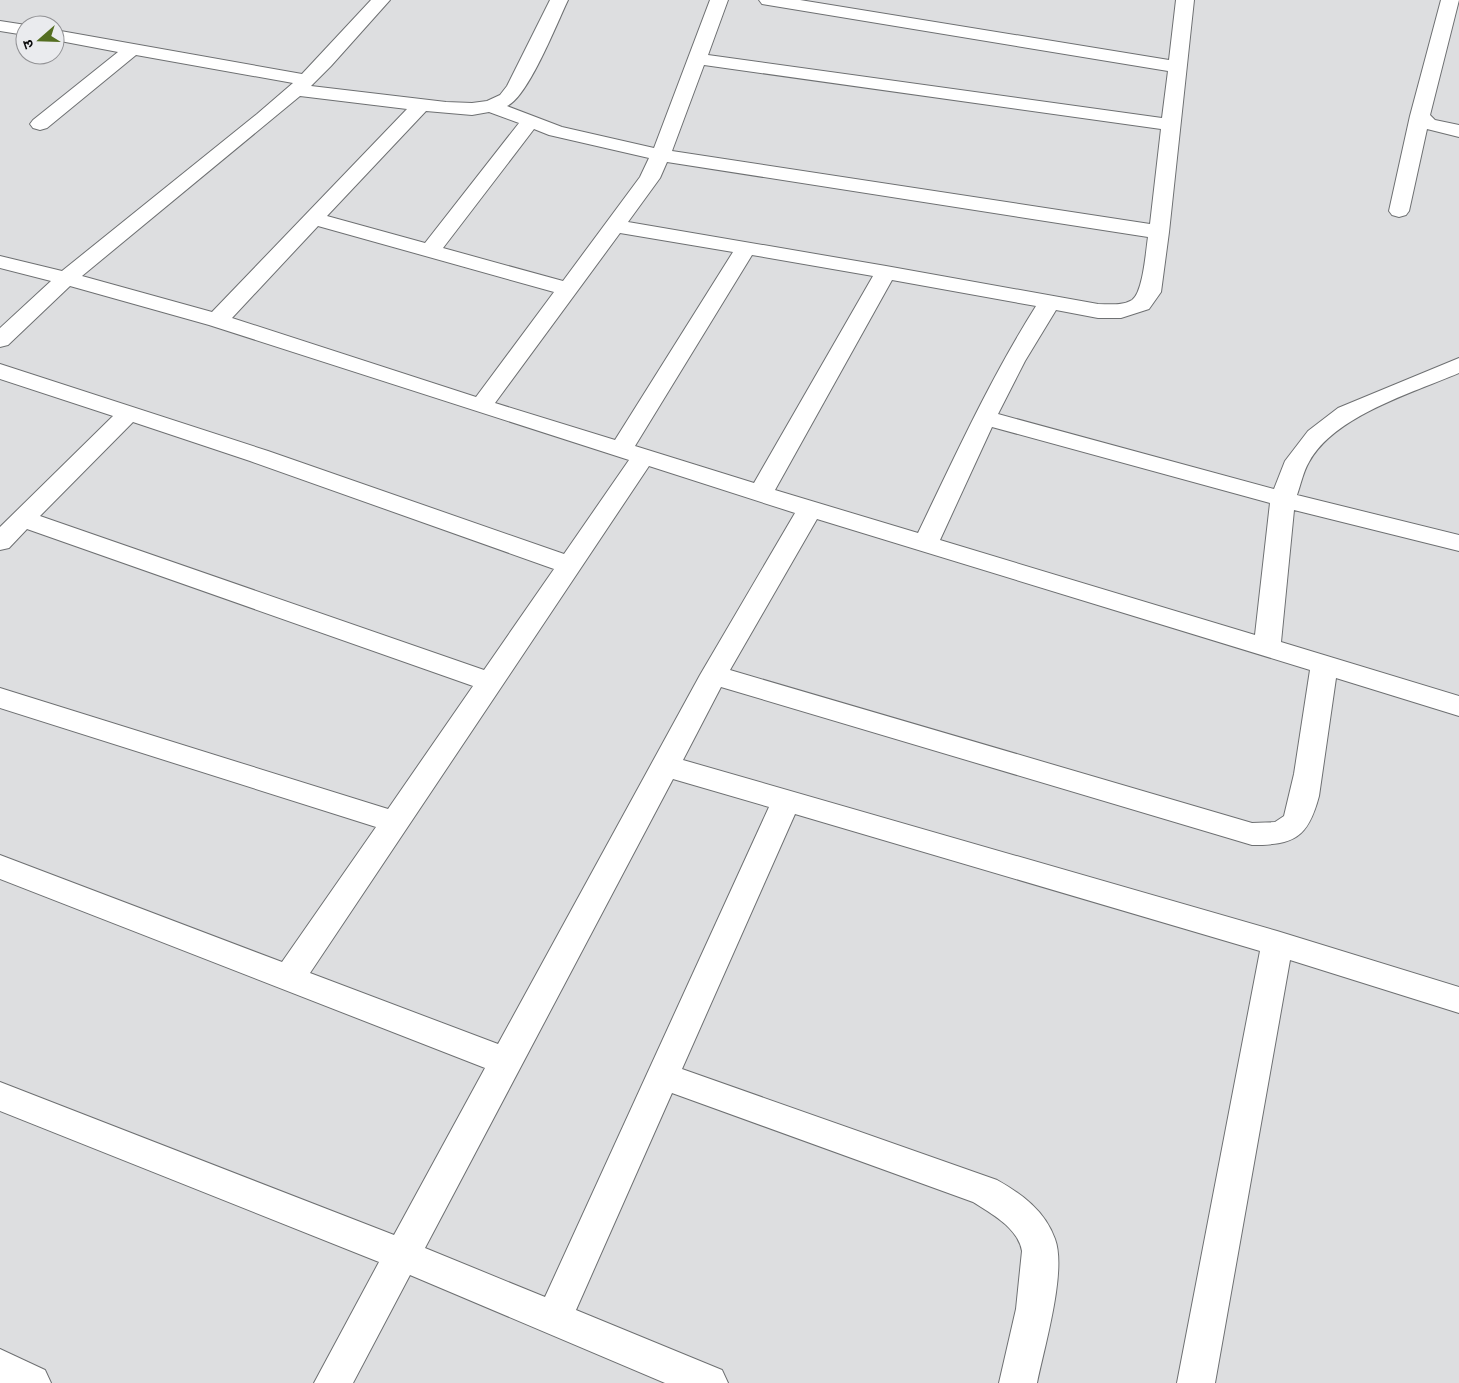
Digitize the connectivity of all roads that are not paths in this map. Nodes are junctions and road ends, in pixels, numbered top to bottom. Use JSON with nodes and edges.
{"nodes":[{"id":1,"x":381,"y":0,"type":"edge"},
{"id":2,"x":559,"y":0,"type":"edge"},
{"id":3,"x":719,"y":0,"type":"edge"},
{"id":4,"x":768,"y":0,"type":"edge"},
{"id":5,"x":1185,"y":0,"type":"edge"},
{"id":6,"x":1450,"y":0,"type":"edge"},
{"id":7,"x":0,"y":26,"type":"edge"},
{"id":8,"x":15,"y":28,"type":"edge"},
{"id":9,"x":65,"y":38,"type":"edge"},
{"id":10,"x":132,"y":49,"type":"junction"},
{"id":11,"x":697,"y":59,"type":"junction"},
{"id":12,"x":1178,"y":67,"type":"junction"},
{"id":13,"x":301,"y":85,"type":"junction"},
{"id":14,"x":421,"y":105,"type":"junction"},
{"id":15,"x":491,"y":106,"type":"junction"},
{"id":16,"x":1420,"y":116,"type":"junction"},
{"id":17,"x":530,"y":122,"type":"junction"},
{"id":18,"x":40,"y":124,"type":"dead end"},
{"id":19,"x":1171,"y":125,"type":"junction"},
{"id":20,"x":1459,"y":131,"type":"edge"},
{"id":21,"x":660,"y":155,"type":"junction"},
{"id":22,"x":1399,"y":211,"type":"dead end"},
{"id":23,"x":313,"y":218,"type":"junction"},
{"id":24,"x":616,"y":226,"type":"junction"},
{"id":25,"x":1159,"y":232,"type":"junction"},
{"id":26,"x":745,"y":249,"type":"junction"},
{"id":27,"x":430,"y":251,"type":"junction"},
{"id":28,"x":0,"y":262,"type":"edge"},
{"id":29,"x":886,"y":272,"type":"junction"},
{"id":30,"x":66,"y":278,"type":"junction"},
{"id":31,"x":567,"y":289,"type":"junction"},
{"id":32,"x":1049,"y":303,"type":"junction"},
{"id":33,"x":217,"y":320,"type":"junction"},
{"id":34,"x":0,"y":340,"type":"edge"},
{"id":35,"x":1459,"y":366,"type":"edge"},
{"id":36,"x":0,"y":371,"type":"edge"},
{"id":37,"x":481,"y":406,"type":"junction"},
{"id":38,"x":129,"y":414,"type":"junction"},
{"id":39,"x":984,"y":418,"type":"junction"},
{"id":40,"x":632,"y":453,"type":"junction"},
{"id":41,"x":760,"y":494,"type":"junction"},
{"id":42,"x":1283,"y":499,"type":"junction"},
{"id":43,"x":810,"y":509,"type":"junction"},
{"id":44,"x":23,"y":519,"type":"junction"},
{"id":45,"x":0,"y":542,"type":"edge"},
{"id":46,"x":1459,"y":543,"type":"edge"},
{"id":47,"x":926,"y":544,"type":"junction"},
{"id":48,"x":570,"y":565,"type":"junction"},
{"id":49,"x":1267,"y":647,"type":"junction"},
{"id":50,"x":1324,"y":666,"type":"junction"},
{"id":51,"x":714,"y":675,"type":"junction"},
{"id":52,"x":490,"y":682,"type":"junction"},
{"id":53,"x":0,"y":698,"type":"edge"},
{"id":54,"x":1459,"y":706,"type":"edge"},
{"id":55,"x":666,"y":766,"type":"junction"},
{"id":56,"x":786,"y":801,"type":"junction"},
{"id":57,"x":395,"y":822,"type":"junction"},
{"id":58,"x":0,"y":867,"type":"edge"},
{"id":59,"x":1276,"y":944,"type":"junction"},
{"id":60,"x":289,"y":978,"type":"junction"},
{"id":61,"x":1459,"y":1000,"type":"edge"},
{"id":62,"x":507,"y":1062,"type":"junction"},
{"id":63,"x":662,"y":1076,"type":"junction"},
{"id":64,"x":0,"y":1096,"type":"edge"},
{"id":65,"x":402,"y":1256,"type":"junction"},
{"id":66,"x":554,"y":1318,"type":"junction"},
{"id":67,"x":333,"y":1383,"type":"edge"},
{"id":68,"x":709,"y":1383,"type":"edge"},
{"id":69,"x":1018,"y":1383,"type":"edge"},
{"id":70,"x":1196,"y":1383,"type":"edge"}],
"edges":[{"from":1,"to":13,"type":"street"},
{"from":2,"to":15,"type":"street"},
{"from":3,"to":11,"type":"street"},
{"from":4,"to":12,"type":"street"},
{"from":5,"to":12,"type":"street"},
{"from":6,"to":16,"type":"street"},
{"from":7,"to":8,"type":"street"},
{"from":9,"to":10,"type":"street"},
{"from":10,"to":13,"type":"street"},
{"from":10,"to":18,"type":"street"},
{"from":11,"to":19,"type":"street"},
{"from":11,"to":21,"type":"street"},
{"from":12,"to":19,"type":"street"},
{"from":13,"to":14,"type":"street"},
{"from":13,"to":30,"type":"street"},
{"from":14,"to":15,"type":"street"},
{"from":14,"to":23,"type":"street"},
{"from":15,"to":17,"type":"street"},
{"from":16,"to":20,"type":"street"},
{"from":16,"to":22,"type":"street"},
{"from":17,"to":21,"type":"street"},
{"from":17,"to":27,"type":"street"},
{"from":19,"to":25,"type":"street"},
{"from":21,"to":24,"type":"street"},
{"from":21,"to":25,"type":"street"},
{"from":23,"to":27,"type":"street"},
{"from":23,"to":33,"type":"street"},
{"from":24,"to":26,"type":"street"},
{"from":24,"to":31,"type":"street"},
{"from":25,"to":32,"type":"street"},
{"from":26,"to":29,"type":"street"},
{"from":26,"to":40,"type":"street"},
{"from":27,"to":31,"type":"street"},
{"from":28,"to":30,"type":"street"},
{"from":29,"to":32,"type":"street"},
{"from":29,"to":41,"type":"street"},
{"from":30,"to":33,"type":"street"},
{"from":30,"to":34,"type":"street"},
{"from":31,"to":37,"type":"street"},
{"from":32,"to":39,"type":"street"},
{"from":33,"to":37,"type":"street"},
{"from":35,"to":42,"type":"street"},
{"from":36,"to":38,"type":"street"},
{"from":37,"to":40,"type":"street"},
{"from":38,"to":44,"type":"street"},
{"from":38,"to":48,"type":"street"},
{"from":39,"to":42,"type":"street"},
{"from":39,"to":47,"type":"street"},
{"from":40,"to":41,"type":"street"},
{"from":40,"to":48,"type":"street"},
{"from":41,"to":43,"type":"street"},
{"from":42,"to":46,"type":"street"},
{"from":42,"to":49,"type":"street"},
{"from":43,"to":47,"type":"street"},
{"from":43,"to":51,"type":"street"},
{"from":44,"to":45,"type":"street"},
{"from":44,"to":52,"type":"street"},
{"from":47,"to":49,"type":"street"},
{"from":48,"to":52,"type":"street"},
{"from":49,"to":50,"type":"street"},
{"from":50,"to":51,"type":"street"},
{"from":50,"to":54,"type":"street"},
{"from":51,"to":55,"type":"street"},
{"from":52,"to":57,"type":"street"},
{"from":53,"to":57,"type":"street"},
{"from":55,"to":56,"type":"street"},
{"from":55,"to":62,"type":"street"},
{"from":56,"to":59,"type":"street"},
{"from":56,"to":63,"type":"street"},
{"from":57,"to":60,"type":"street"},
{"from":58,"to":60,"type":"street"},
{"from":59,"to":61,"type":"street"},
{"from":59,"to":70,"type":"street"},
{"from":60,"to":62,"type":"street"},
{"from":62,"to":65,"type":"street"},
{"from":63,"to":66,"type":"street"},
{"from":63,"to":69,"type":"street"},
{"from":64,"to":65,"type":"street"},
{"from":65,"to":66,"type":"street"},
{"from":65,"to":67,"type":"street"},
{"from":66,"to":68,"type":"street"}]}
